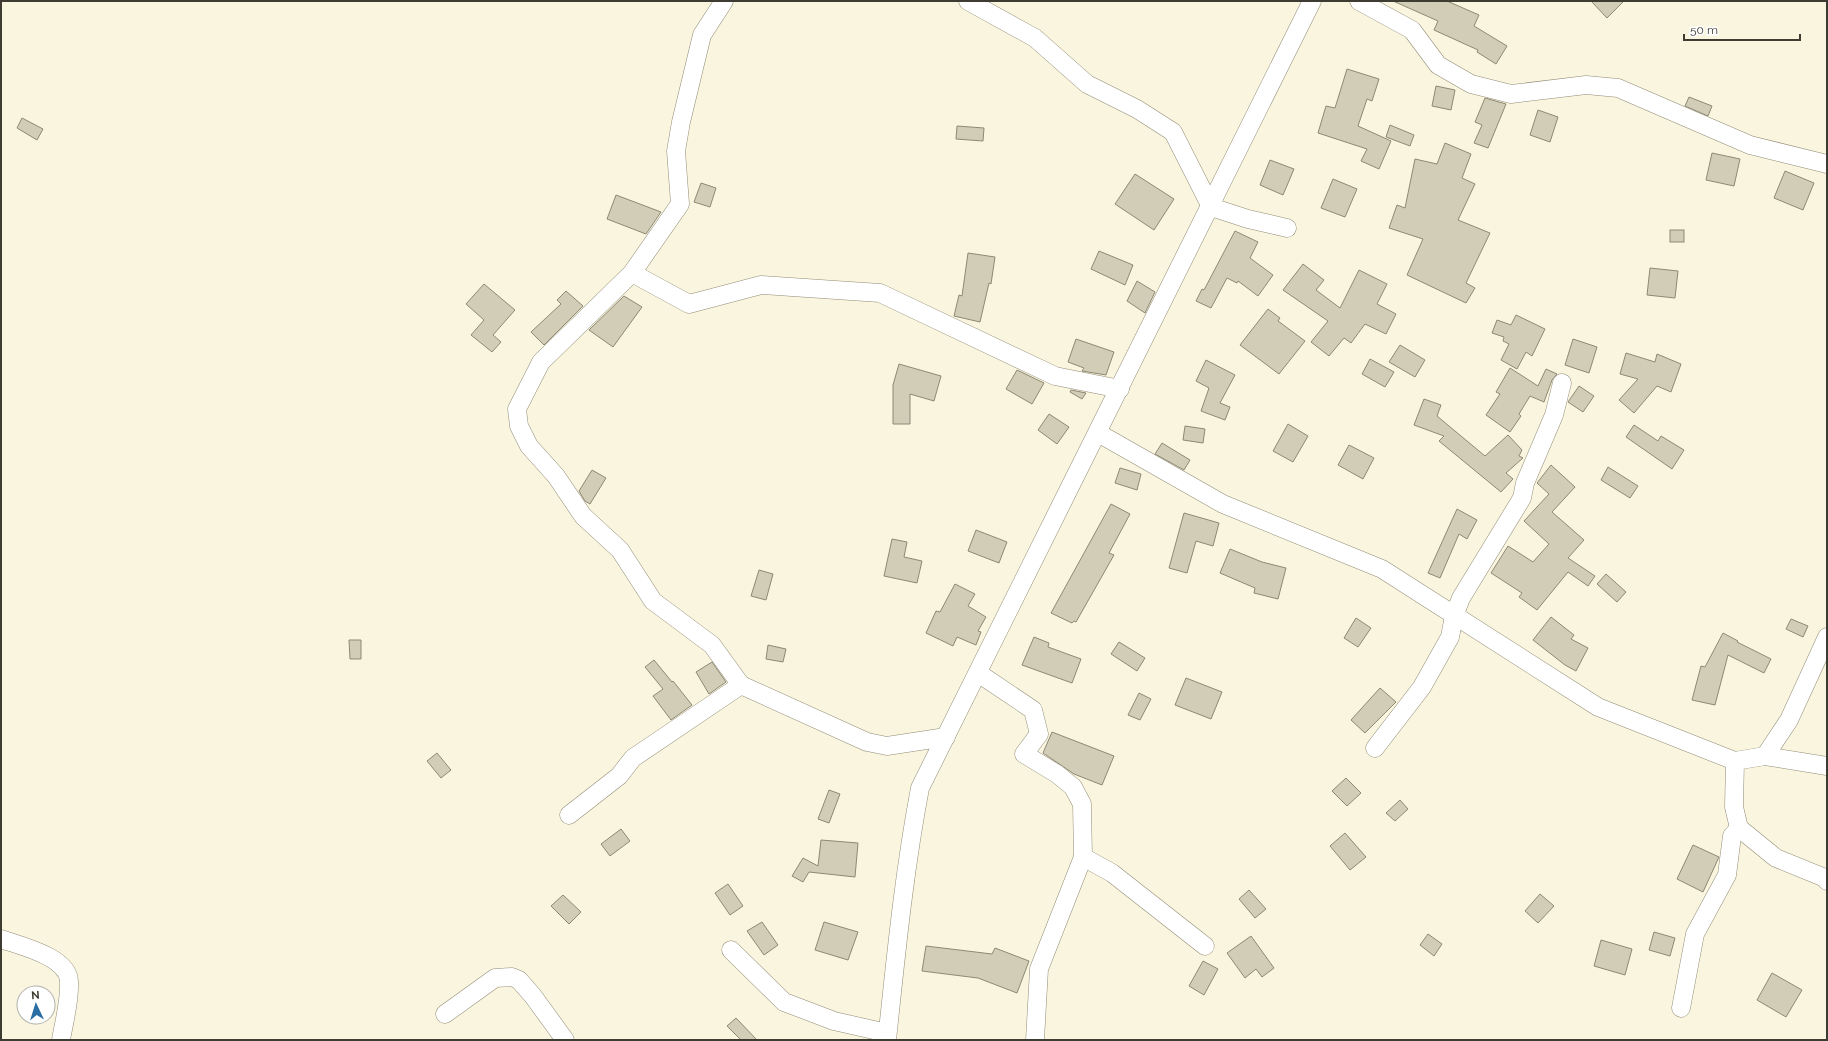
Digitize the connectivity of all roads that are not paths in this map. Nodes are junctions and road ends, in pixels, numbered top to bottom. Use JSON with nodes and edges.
{"nodes":[{"id":1,"x":724,"y":1,"type":"edge"},
{"id":2,"x":968,"y":1,"type":"edge"},
{"id":3,"x":1312,"y":1,"type":"edge"},
{"id":4,"x":1359,"y":1,"type":"edge"},
{"id":5,"x":1827,"y":164,"type":"edge"},
{"id":6,"x":1211,"y":207,"type":"junction"},
{"id":7,"x":1287,"y":228,"type":"dead end"},
{"id":8,"x":632,"y":274,"type":"junction"},
{"id":9,"x":1562,"y":383,"type":"dead end"},
{"id":10,"x":1120,"y":389,"type":"junction"},
{"id":11,"x":1098,"y":433,"type":"junction"},
{"id":12,"x":1454,"y":616,"type":"junction"},
{"id":13,"x":1827,"y":637,"type":"edge"},
{"id":14,"x":978,"y":673,"type":"junction"},
{"id":15,"x":741,"y":685,"type":"junction"},
{"id":16,"x":946,"y":736,"type":"junction"},
{"id":17,"x":1375,"y":748,"type":"dead end"},
{"id":18,"x":1765,"y":756,"type":"junction"},
{"id":19,"x":1735,"y":761,"type":"junction"},
{"id":20,"x":1827,"y":766,"type":"edge"},
{"id":21,"x":568,"y":815,"type":"dead end"},
{"id":22,"x":1739,"y":828,"type":"junction"},
{"id":23,"x":1083,"y":857,"type":"junction"},
{"id":24,"x":1827,"y":881,"type":"edge"},
{"id":25,"x":1,"y":939,"type":"edge"},
{"id":26,"x":1205,"y":946,"type":"dead end"},
{"id":27,"x":730,"y":950,"type":"dead end"},
{"id":28,"x":1681,"y":1008,"type":"dead end"},
{"id":29,"x":445,"y":1014,"type":"dead end"},
{"id":30,"x":887,"y":1037,"type":"edge"},
{"id":31,"x":61,"y":1040,"type":"edge"},
{"id":32,"x":565,"y":1040,"type":"edge"},
{"id":33,"x":1035,"y":1040,"type":"edge"}],
"edges":[{"from":1,"to":8,"type":"street"},
{"from":2,"to":6,"type":"street"},
{"from":3,"to":6,"type":"street"},
{"from":4,"to":5,"type":"street"},
{"from":6,"to":7,"type":"street"},
{"from":6,"to":10,"type":"street"},
{"from":8,"to":10,"type":"street"},
{"from":8,"to":15,"type":"street"},
{"from":9,"to":12,"type":"street"},
{"from":10,"to":11,"type":"street"},
{"from":11,"to":12,"type":"street"},
{"from":11,"to":14,"type":"street"},
{"from":12,"to":17,"type":"street"},
{"from":12,"to":19,"type":"street"},
{"from":13,"to":18,"type":"street"},
{"from":14,"to":16,"type":"street"},
{"from":14,"to":23,"type":"street"},
{"from":15,"to":16,"type":"street"},
{"from":15,"to":21,"type":"street"},
{"from":16,"to":30,"type":"street"},
{"from":18,"to":19,"type":"street"},
{"from":18,"to":20,"type":"street"},
{"from":19,"to":22,"type":"street"},
{"from":22,"to":24,"type":"street"},
{"from":22,"to":28,"type":"street"},
{"from":23,"to":26,"type":"street"},
{"from":23,"to":33,"type":"street"},
{"from":25,"to":31,"type":"street"},
{"from":27,"to":30,"type":"street"},
{"from":29,"to":32,"type":"street"}]}
